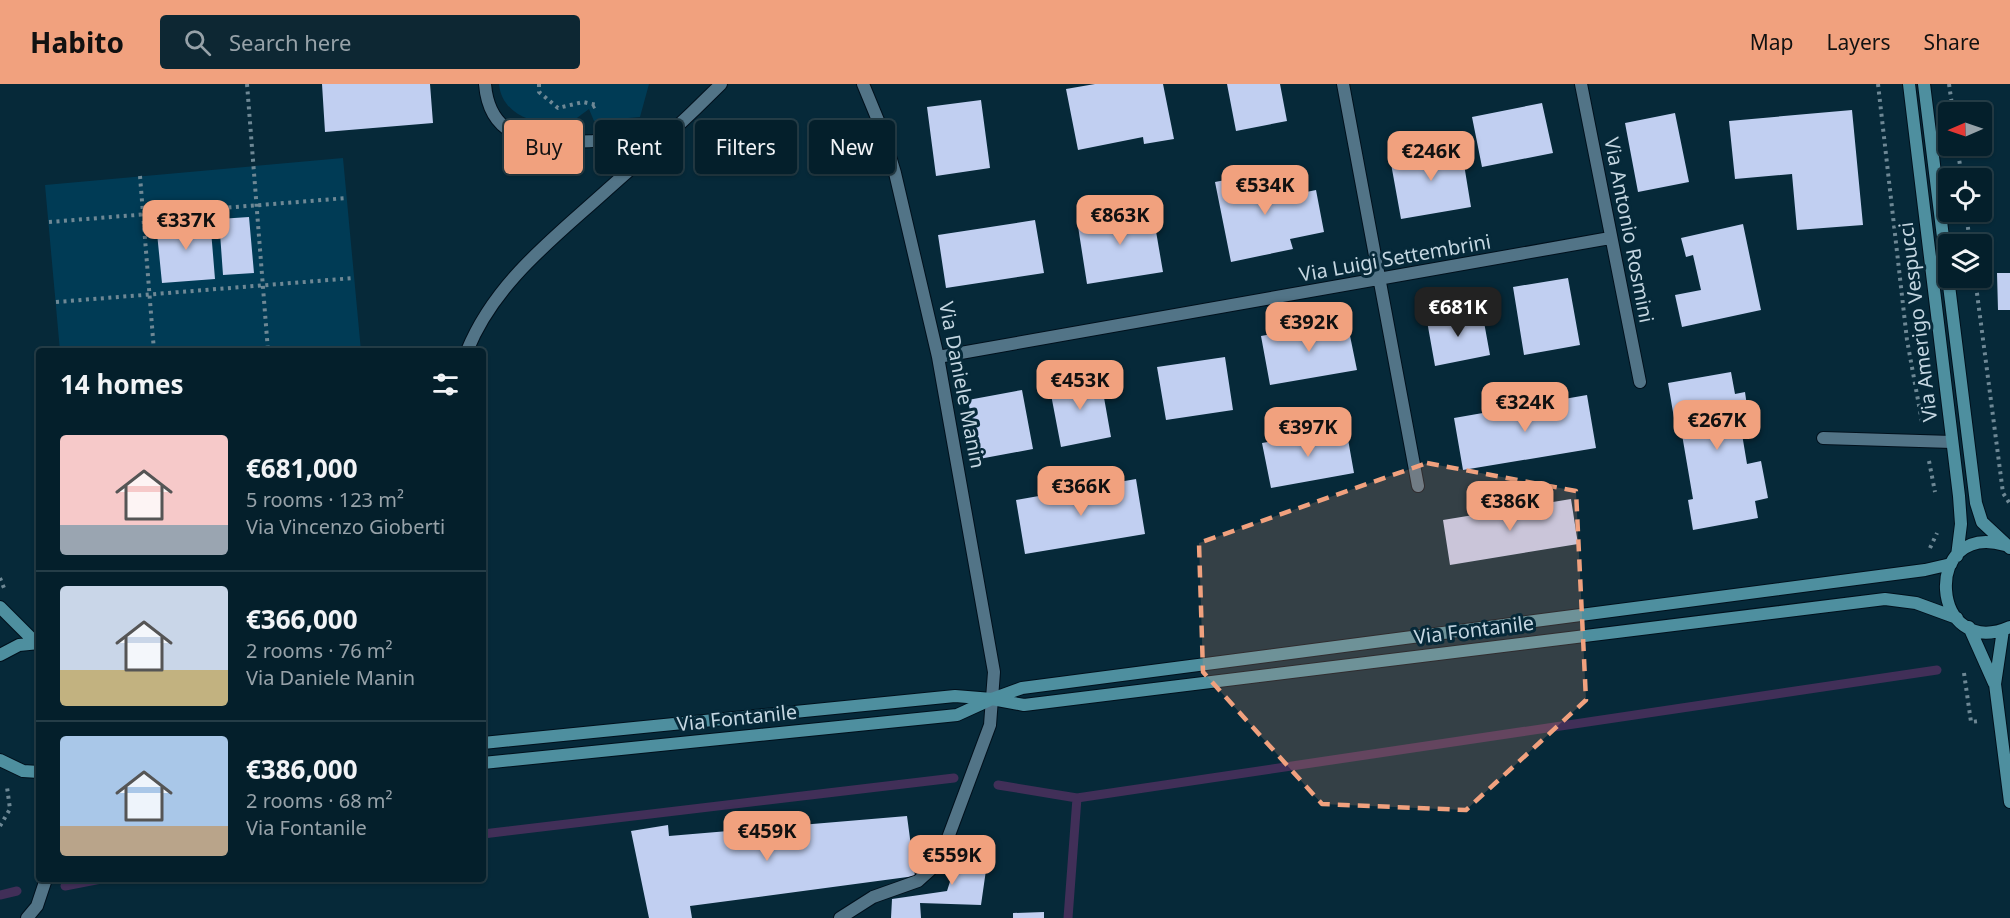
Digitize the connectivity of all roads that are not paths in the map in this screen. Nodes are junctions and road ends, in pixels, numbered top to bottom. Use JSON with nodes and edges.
{"nodes":[{"id":1,"x":485,"y":84,"type":"edge"},
{"id":2,"x":721,"y":84,"type":"edge"},
{"id":3,"x":863,"y":84,"type":"edge"},
{"id":4,"x":1343,"y":84,"type":"edge"},
{"id":5,"x":1581,"y":84,"type":"edge"},
{"id":6,"x":1909,"y":84,"type":"edge"},
{"id":7,"x":1924,"y":84,"type":"edge"},
{"id":8,"x":683,"y":121,"type":"edge"},
{"id":9,"x":595,"y":140,"type":"edge"},
{"id":10,"x":626,"y":174,"type":"edge"},
{"id":11,"x":1610,"y":238,"type":"junction"},
{"id":12,"x":1380,"y":281,"type":"junction"},
{"id":13,"x":468,"y":348,"type":"edge"},
{"id":14,"x":938,"y":357,"type":"junction"},
{"id":15,"x":1640,"y":382,"type":"dead end"},
{"id":16,"x":1823,"y":438,"type":"dead end"},
{"id":17,"x":1952,"y":442,"type":"junction"},
{"id":18,"x":1418,"y":486,"type":"dead end"},
{"id":19,"x":2010,"y":548,"type":"edge"},
{"id":20,"x":1954,"y":560,"type":"junction"},
{"id":21,"x":0,"y":608,"type":"edge"},
{"id":22,"x":1957,"y":618,"type":"junction"},
{"id":23,"x":1969,"y":627,"type":"junction"},
{"id":24,"x":2007,"y":628,"type":"edge"},
{"id":25,"x":36,"y":642,"type":"edge"},
{"id":26,"x":36,"y":643,"type":"edge"},
{"id":27,"x":0,"y":655,"type":"edge"},
{"id":28,"x":1995,"y":684,"type":"junction"},
{"id":29,"x":992,"y":699,"type":"junction"},
{"id":30,"x":486,"y":743,"type":"edge"},
{"id":31,"x":0,"y":760,"type":"edge"},
{"id":32,"x":486,"y":763,"type":"edge"},
{"id":33,"x":36,"y":772,"type":"edge"},
{"id":34,"x":2010,"y":802,"type":"edge"},
{"id":35,"x":45,"y":882,"type":"edge"},
{"id":36,"x":27,"y":918,"type":"edge"},
{"id":37,"x":840,"y":918,"type":"edge"}],
"edges":[{"from":1,"to":9,"type":"street"},
{"from":2,"to":8,"type":"street"},
{"from":3,"to":14,"type":"street","name":"Via Daniele Manin"},
{"from":4,"to":12,"type":"street"},
{"from":5,"to":11,"type":"street","name":"Via Antonio Rosmini"},
{"from":6,"to":17,"type":"street","name":"Via Amerigo Vespucci"},
{"from":7,"to":19,"type":"street","name":"Via Amerigo Vespucci"},
{"from":10,"to":13,"type":"street"},
{"from":11,"to":12,"type":"street","name":"Via Luigi Settembrini"},
{"from":11,"to":15,"type":"street","name":"Via Antonio Rosmini"},
{"from":12,"to":14,"type":"street","name":"Via Luigi Settembrini"},
{"from":12,"to":18,"type":"street"},
{"from":14,"to":29,"type":"street","name":"Via Daniele Manin"},
{"from":16,"to":17,"type":"street"},
{"from":17,"to":20,"type":"street","name":"Via Amerigo Vespucci"},
{"from":19,"to":20,"type":"street","name":"Via Fontanile"},
{"from":20,"to":22,"type":"street","name":"Via Amerigo Vespucci"},
{"from":20,"to":29,"type":"street","name":"Via Fontanile"},
{"from":21,"to":25,"type":"street"},
{"from":22,"to":23,"type":"street"},
{"from":22,"to":29,"type":"street","name":"Via Fontanile"},
{"from":23,"to":24,"type":"street"},
{"from":23,"to":28,"type":"street"},
{"from":24,"to":28,"type":"street"},
{"from":26,"to":27,"type":"street"},
{"from":28,"to":34,"type":"street"},
{"from":29,"to":30,"type":"street","name":"Via Fontanile"},
{"from":29,"to":32,"type":"street","name":"Via Fontanile"},
{"from":29,"to":37,"type":"street","name":"Via Daniele Manin"},
{"from":31,"to":33,"type":"street"},
{"from":35,"to":36,"type":"street"}]}
